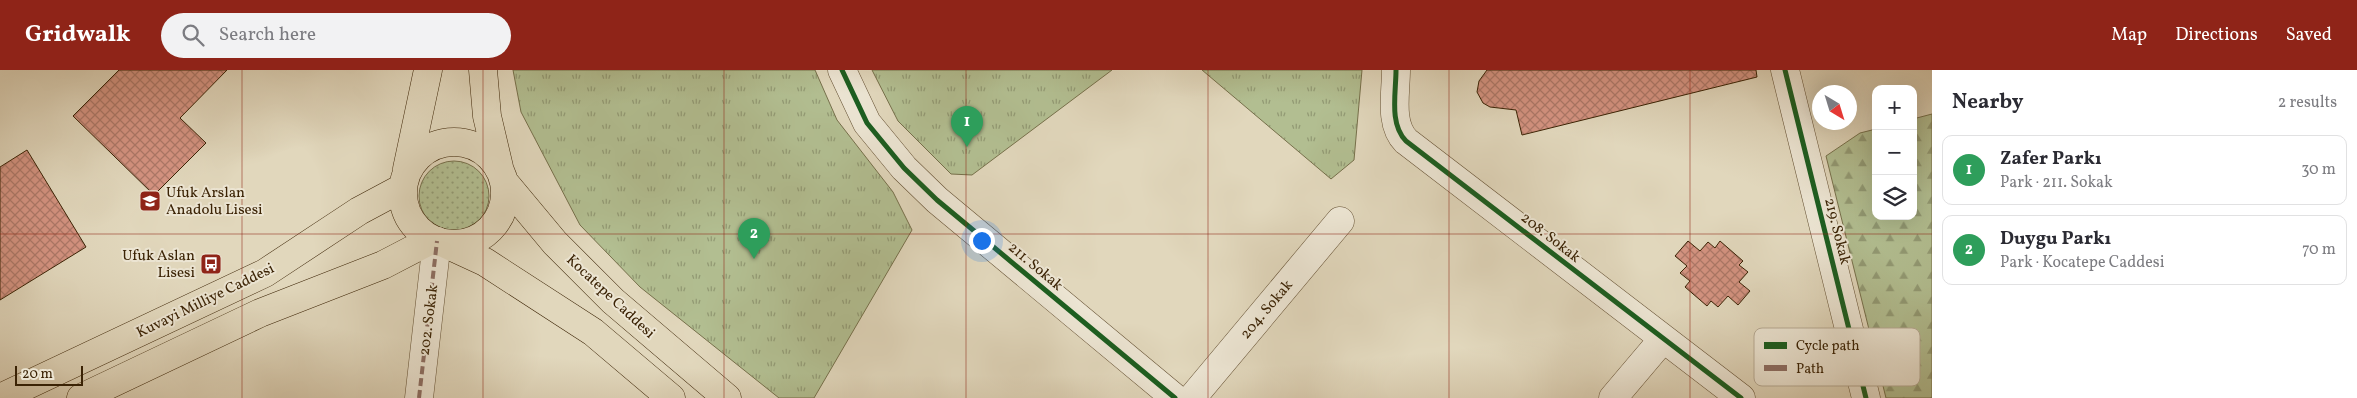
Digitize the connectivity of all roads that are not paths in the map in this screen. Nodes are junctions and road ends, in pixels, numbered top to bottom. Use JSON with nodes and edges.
{"nodes":[{"id":1,"x":428,"y":70,"type":"edge"},
{"id":2,"x":483,"y":70,"type":"edge"},
{"id":3,"x":842,"y":70,"type":"edge"},
{"id":4,"x":1396,"y":70,"type":"edge"},
{"id":5,"x":1785,"y":70,"type":"edge"},
{"id":6,"x":502,"y":175,"type":"junction"},
{"id":7,"x":404,"y":180,"type":"junction"},
{"id":8,"x":1340,"y":221,"type":"dead end"},
{"id":9,"x":438,"y":242,"type":"junction"},
{"id":10,"x":1849,"y":328,"type":"edge"},
{"id":11,"x":1663,"y":339,"type":"junction"},
{"id":12,"x":0,"y":398,"type":"edge"},
{"id":13,"x":81,"y":398,"type":"edge"},
{"id":14,"x":419,"y":398,"type":"edge"},
{"id":15,"x":671,"y":398,"type":"edge"},
{"id":16,"x":728,"y":398,"type":"edge"},
{"id":17,"x":1175,"y":398,"type":"edge"},
{"id":18,"x":1192,"y":398,"type":"edge"},
{"id":19,"x":1613,"y":398,"type":"edge"},
{"id":20,"x":1741,"y":398,"type":"edge"}],
"edges":[{"from":1,"to":7,"type":"main road"},
{"from":2,"to":6,"type":"main road"},
{"from":3,"to":17,"type":"street","name":"211. Sokak"},
{"from":4,"to":11,"type":"street","name":"208. Sokak"},
{"from":5,"to":10,"type":"street","name":"219. Sokak"},
{"from":6,"to":7,"type":"main road"},
{"from":6,"to":9,"type":"main road"},
{"from":6,"to":16,"type":"main road","name":"Kocatepe Caddesi"},
{"from":7,"to":9,"type":"main road"},
{"from":7,"to":12,"type":"main road","name":"Kuvayi Milliye Caddesi"},
{"from":8,"to":18,"type":"street","name":"204. Sokak"},
{"from":9,"to":13,"type":"main road"},
{"from":9,"to":14,"type":"street","name":"202. Sokak"},
{"from":9,"to":15,"type":"main road"},
{"from":11,"to":19,"type":"street"},
{"from":11,"to":20,"type":"street","name":"208. Sokak"}]}
